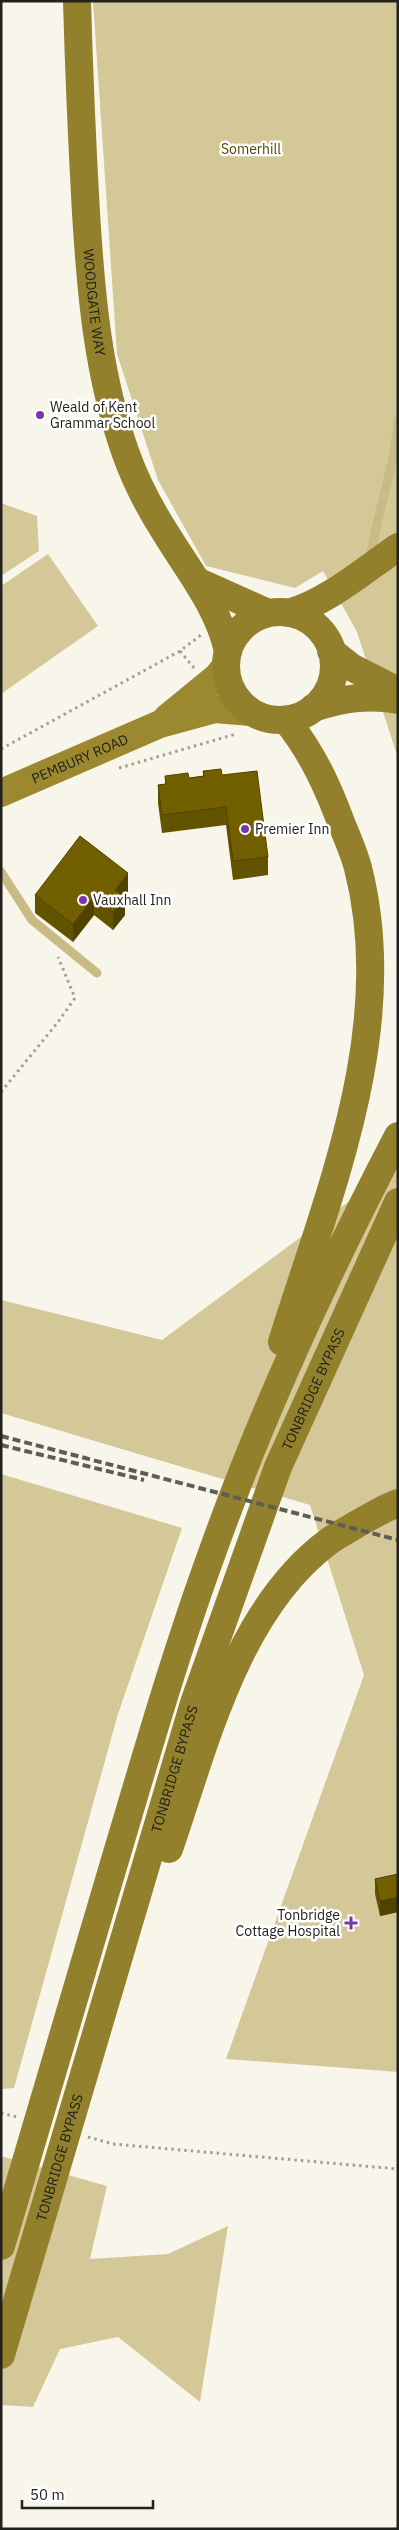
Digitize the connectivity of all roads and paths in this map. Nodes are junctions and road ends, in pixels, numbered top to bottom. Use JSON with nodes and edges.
{"nodes":[{"id":1,"x":77,"y":1,"type":"edge"},
{"id":2,"x":398,"y":420,"type":"edge"},
{"id":3,"x":398,"y":547,"type":"edge"},
{"id":4,"x":361,"y":573,"type":"junction"},
{"id":5,"x":199,"y":582,"type":"junction"},
{"id":6,"x":278,"y":613,"type":"junction"},
{"id":7,"x":218,"y":624,"type":"junction"},
{"id":8,"x":328,"y":644,"type":"junction"},
{"id":9,"x":227,"y":659,"type":"junction"},
{"id":10,"x":398,"y":691,"type":"edge"},
{"id":11,"x":398,"y":700,"type":"edge"},
{"id":12,"x":313,"y":708,"type":"junction"},
{"id":13,"x":286,"y":720,"type":"junction"},
{"id":14,"x":245,"y":722,"type":"junction"},
{"id":15,"x":160,"y":724,"type":"junction"},
{"id":16,"x":1,"y":749,"type":"edge"},
{"id":17,"x":112,"y":770,"type":"dead end"},
{"id":18,"x":1,"y":793,"type":"edge"},
{"id":19,"x":1,"y":872,"type":"edge"},
{"id":20,"x":58,"y":944,"type":"junction"},
{"id":21,"x":97,"y":973,"type":"dead end"},
{"id":22,"x":1,"y":1092,"type":"edge"},
{"id":23,"x":398,"y":1136,"type":"edge"},
{"id":24,"x":398,"y":1202,"type":"edge"},
{"id":25,"x":249,"y":1454,"type":"junction"},
{"id":26,"x":398,"y":1503,"type":"edge"},
{"id":27,"x":73,"y":2110,"type":"junction"},
{"id":28,"x":109,"y":2143,"type":"dead end"},
{"id":29,"x":398,"y":2169,"type":"edge"},
{"id":30,"x":1,"y":2246,"type":"edge"},
{"id":31,"x":1,"y":2355,"type":"edge"}],
"edges":[{"from":1,"to":5,"type":"highway","name":"WOODGATE WAY"},
{"from":2,"to":4,"type":"lane"},
{"from":3,"to":4,"type":"highway"},
{"from":4,"to":6,"type":"highway"},
{"from":4,"to":8,"type":"highway"},
{"from":5,"to":6,"type":"highway"},
{"from":5,"to":7,"type":"highway","name":"WOODGATE WAY"},
{"from":6,"to":8,"type":"highway"},
{"from":6,"to":9,"type":"highway"},
{"from":7,"to":9,"type":"highway","name":"WOODGATE WAY"},
{"from":7,"to":16,"type":"path"},
{"from":8,"to":10,"type":"highway"},
{"from":8,"to":12,"type":"highway"},
{"from":9,"to":14,"type":"highway"},
{"from":9,"to":15,"type":"main road","name":"PEMBURY ROAD"},
{"from":11,"to":12,"type":"highway"},
{"from":12,"to":13,"type":"highway"},
{"from":13,"to":14,"type":"highway"},
{"from":13,"to":25,"type":"highway"},
{"from":14,"to":15,"type":"main road","name":"PEMBURY ROAD"},
{"from":14,"to":17,"type":"path"},
{"from":15,"to":18,"type":"main road","name":"PEMBURY ROAD"},
{"from":19,"to":20,"type":"lane"},
{"from":20,"to":21,"type":"lane"},
{"from":20,"to":22,"type":"path"},
{"from":23,"to":25,"type":"highway"},
{"from":24,"to":27,"type":"highway","name":"TONBRIDGE BYPASS"},
{"from":25,"to":30,"type":"highway"},
{"from":26,"to":27,"type":"highway"},
{"from":27,"to":31,"type":"highway","name":"TONBRIDGE BYPASS"},
{"from":28,"to":29,"type":"path"}]}
